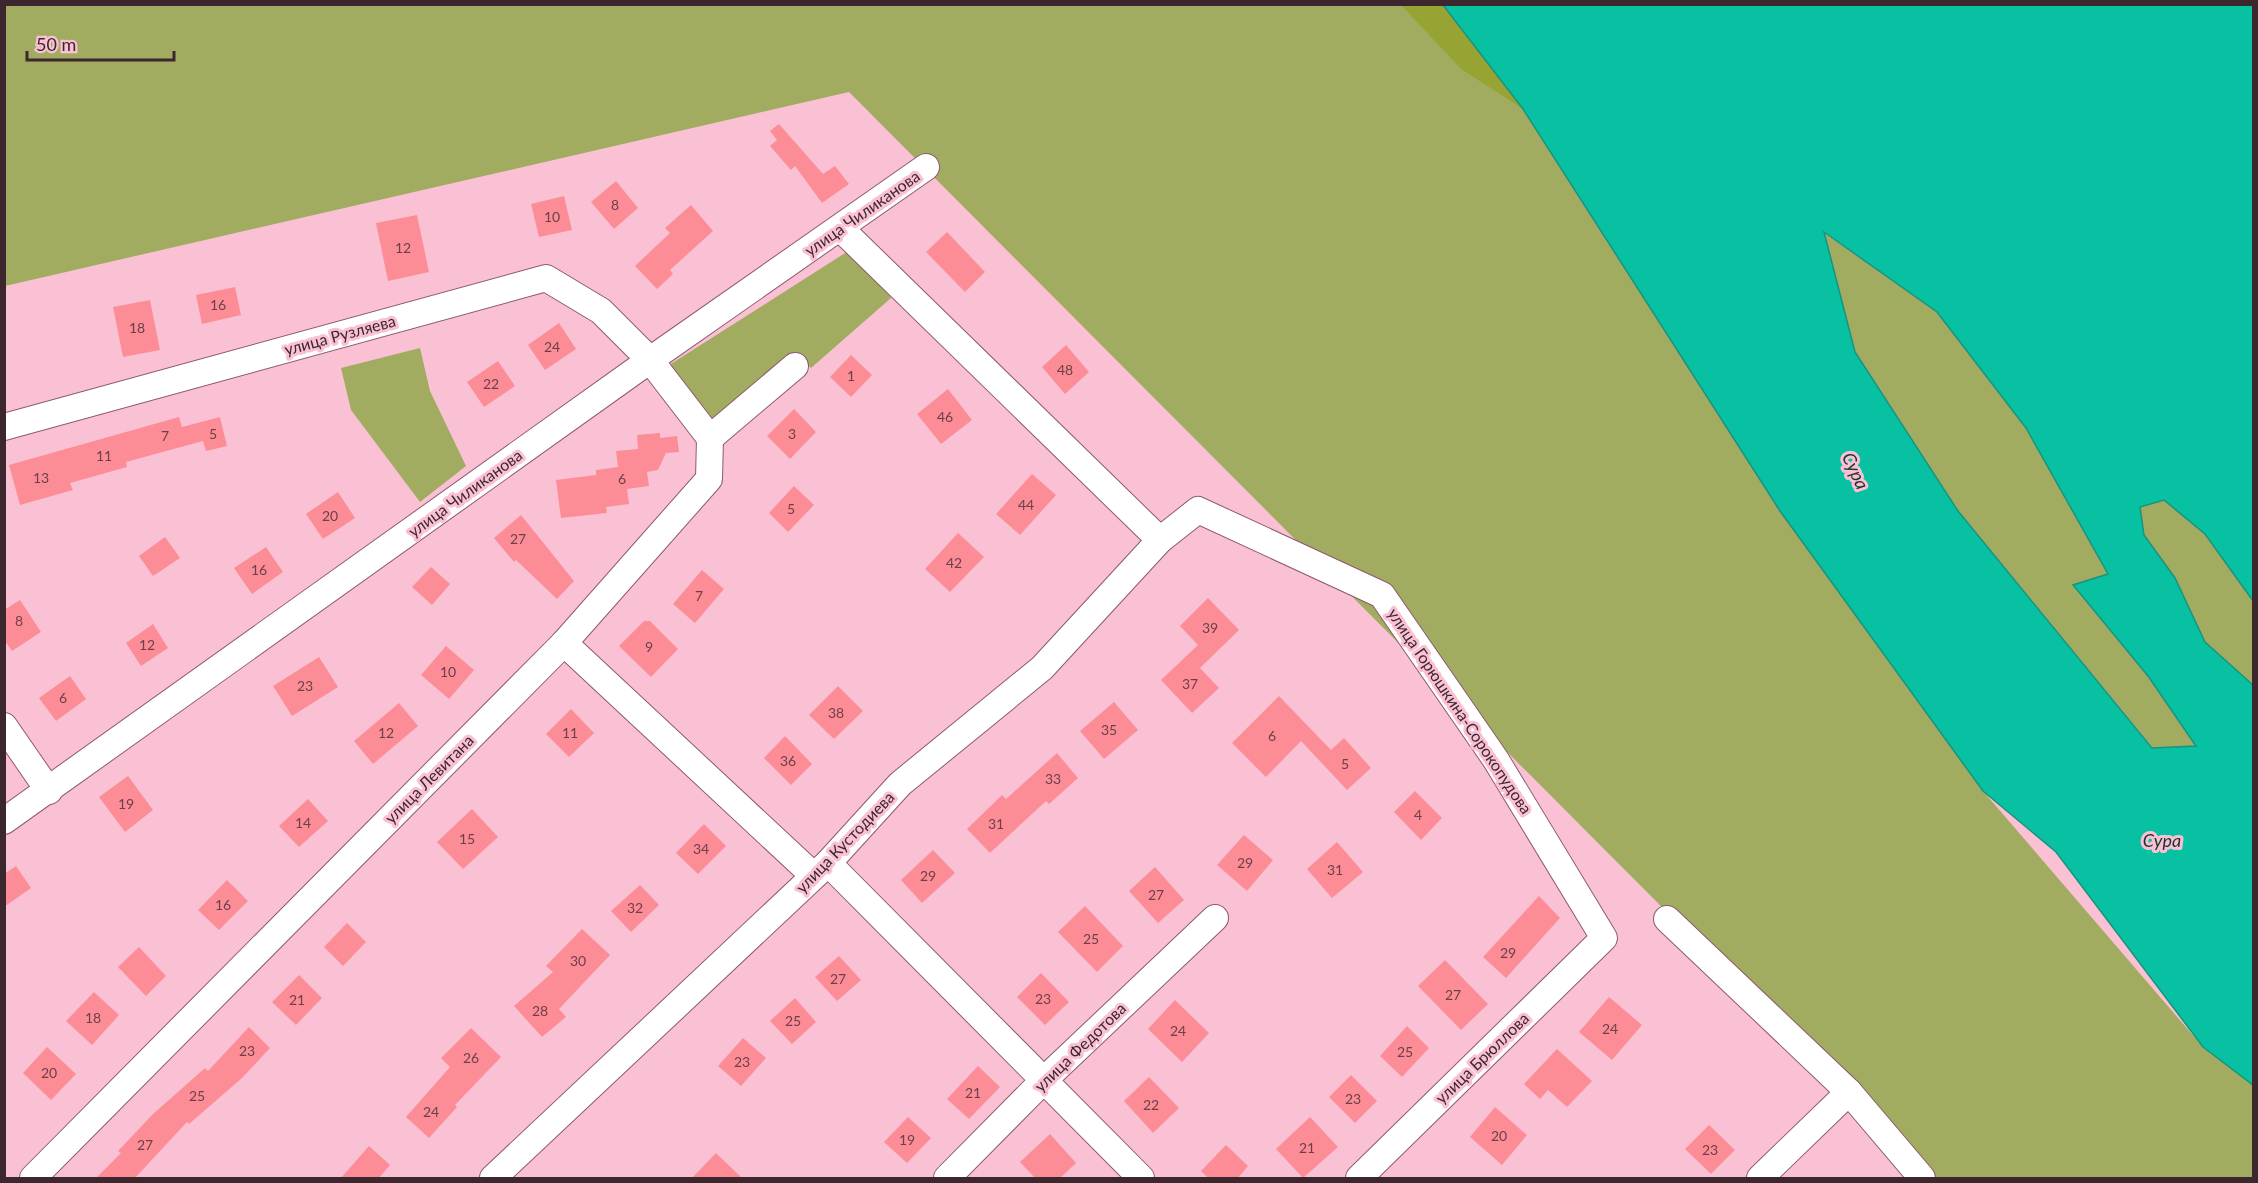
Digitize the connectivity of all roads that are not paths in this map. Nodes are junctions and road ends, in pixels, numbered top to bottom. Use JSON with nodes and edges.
{"nodes":[{"id":1,"x":926,"y":167,"type":"dead end"},
{"id":2,"x":840,"y":228,"type":"junction"},
{"id":3,"x":650,"y":360,"type":"junction"},
{"id":4,"x":795,"y":366,"type":"dead end"},
{"id":5,"x":4,"y":427,"type":"edge"},
{"id":6,"x":710,"y":438,"type":"junction"},
{"id":7,"x":1198,"y":510,"type":"joint"},
{"id":8,"x":1160,"y":540,"type":"junction"},
{"id":9,"x":564,"y":643,"type":"junction"},
{"id":10,"x":4,"y":726,"type":"edge"},
{"id":11,"x":49,"y":791,"type":"junction"},
{"id":12,"x":4,"y":821,"type":"edge"},
{"id":13,"x":821,"y":869,"type":"junction"},
{"id":14,"x":1215,"y":918,"type":"dead end"},
{"id":15,"x":1667,"y":919,"type":"dead end"},
{"id":16,"x":1604,"y":938,"type":"joint"},
{"id":17,"x":1044,"y":1080,"type":"junction"},
{"id":18,"x":1849,"y":1092,"type":"junction"},
{"id":19,"x":33,"y":1179,"type":"edge"},
{"id":20,"x":493,"y":1179,"type":"edge"},
{"id":21,"x":946,"y":1179,"type":"edge"},
{"id":22,"x":1141,"y":1179,"type":"edge"},
{"id":23,"x":1359,"y":1179,"type":"edge"},
{"id":24,"x":1760,"y":1179,"type":"edge"},
{"id":25,"x":1922,"y":1179,"type":"edge"}],
"edges":[{"from":1,"to":2,"type":"street","name":"улица Чиликанова"},
{"from":2,"to":3,"type":"street","name":"улица Чиликанова"},
{"from":2,"to":8,"type":"street"},
{"from":3,"to":5,"type":"street","name":"улица Рузляева"},
{"from":3,"to":6,"type":"street","name":"улица Рузляева"},
{"from":3,"to":11,"type":"street","name":"улица Чиликанова"},
{"from":4,"to":6,"type":"street"},
{"from":6,"to":9,"type":"street","name":"улица Левитана"},
{"from":7,"to":8,"type":"street","name":"улица Кустодиева"},
{"from":7,"to":16,"type":"street","name":"улица Горюшкина-Сорокопудова"},
{"from":8,"to":13,"type":"street","name":"улица Кустодиева"},
{"from":9,"to":13,"type":"street"},
{"from":9,"to":19,"type":"street","name":"улица Левитана"},
{"from":10,"to":11,"type":"street"},
{"from":11,"to":12,"type":"street","name":"улица Чиликанова"},
{"from":13,"to":17,"type":"street"},
{"from":13,"to":20,"type":"street","name":"улица Кустодиева"},
{"from":14,"to":17,"type":"street","name":"улица Федотова"},
{"from":15,"to":18,"type":"street"},
{"from":16,"to":23,"type":"street","name":"улица Брюллова"},
{"from":17,"to":21,"type":"street","name":"улица Федотова"},
{"from":17,"to":22,"type":"street"},
{"from":18,"to":24,"type":"street"},
{"from":18,"to":25,"type":"street"}]}
